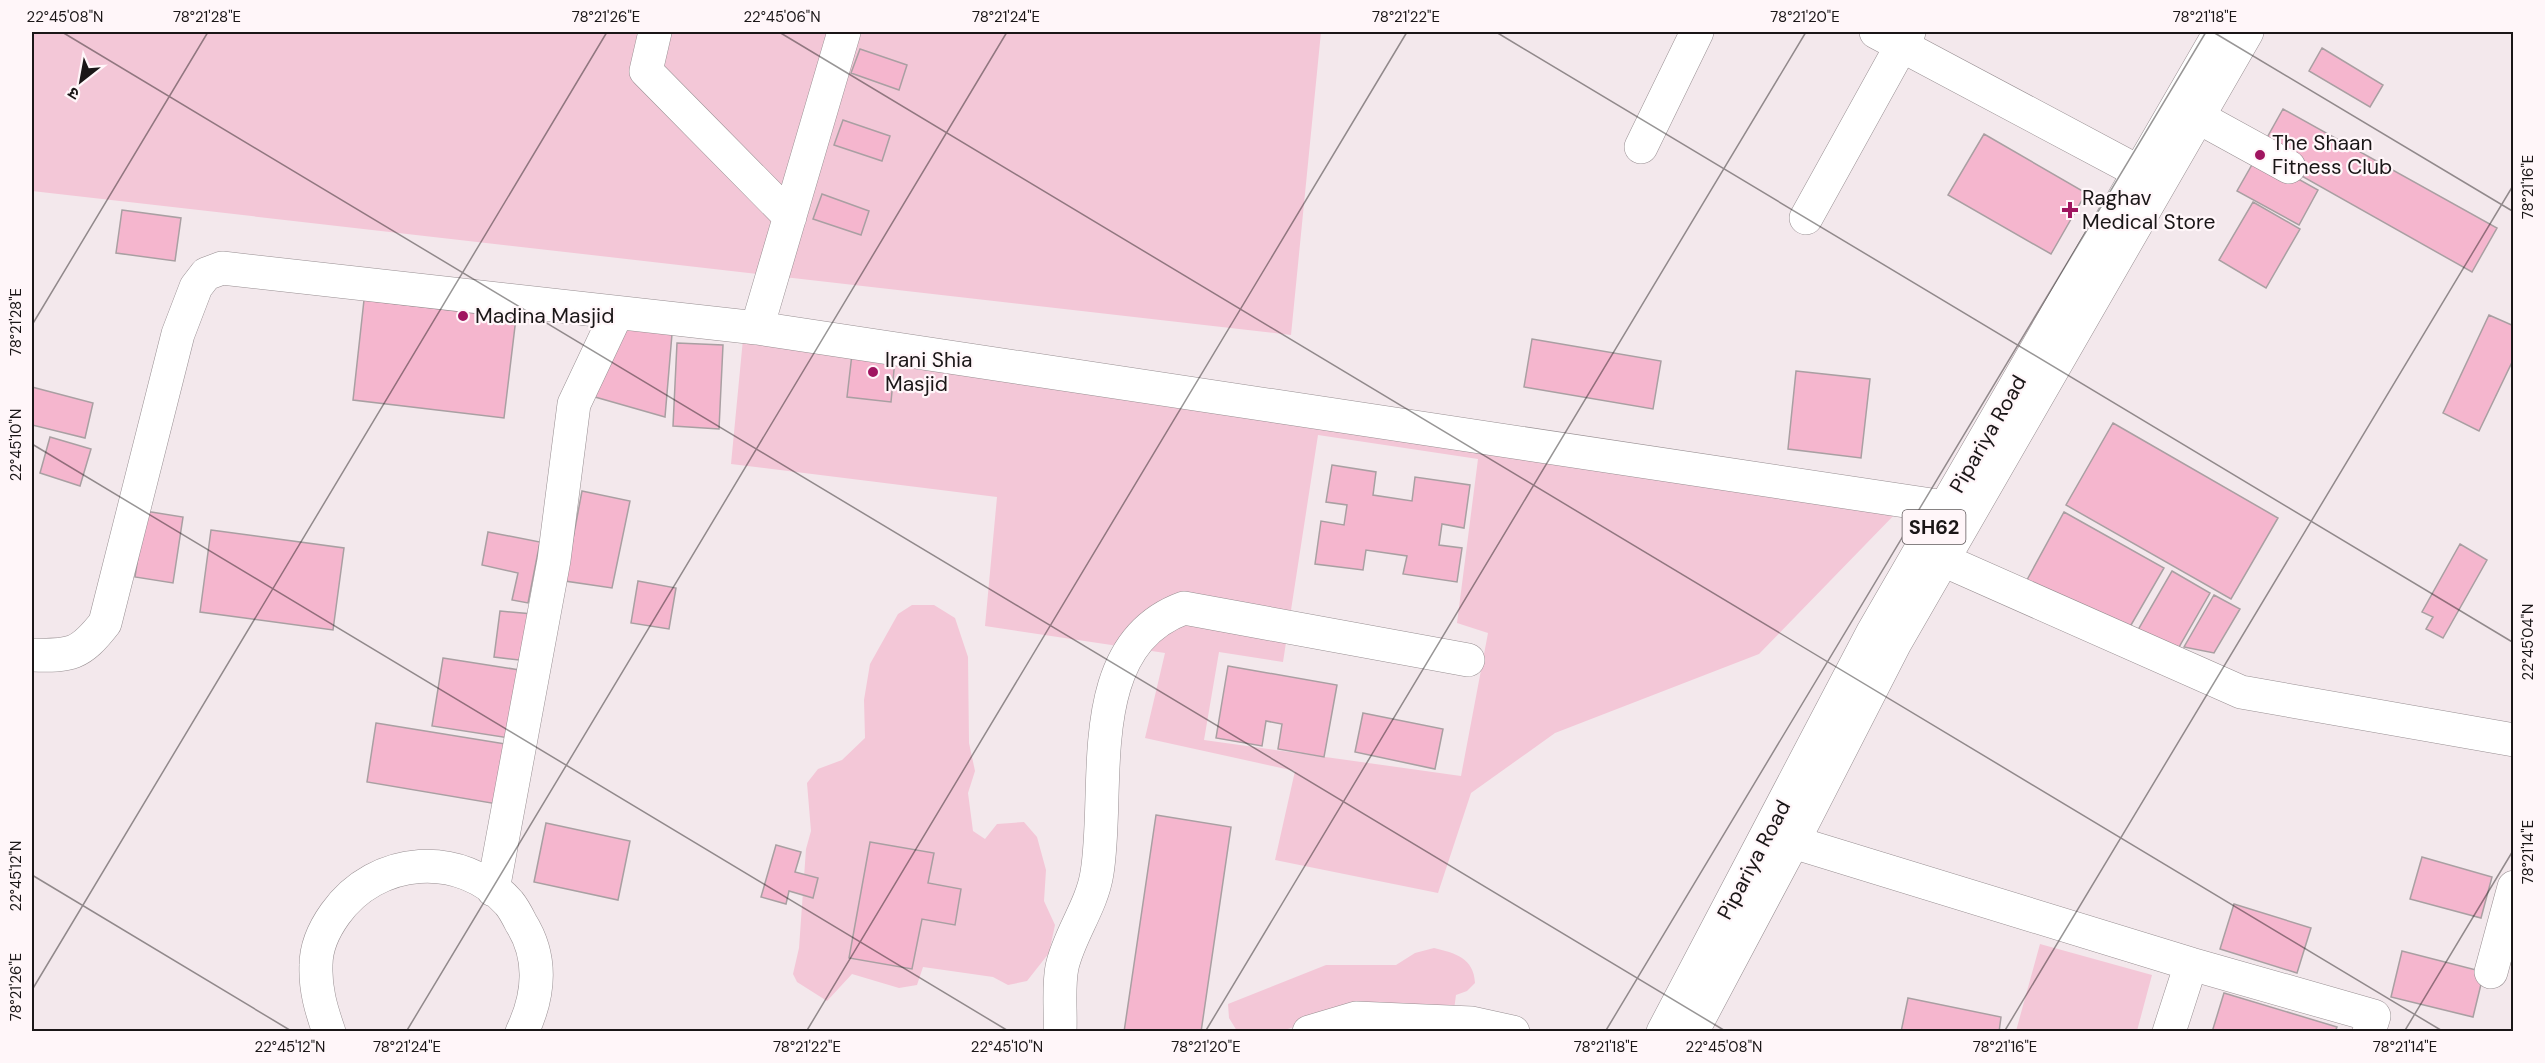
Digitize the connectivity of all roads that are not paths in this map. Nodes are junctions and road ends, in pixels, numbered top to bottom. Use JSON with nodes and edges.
{"nodes":[{"id":1,"x":655,"y":32,"type":"edge"},
{"id":2,"x":844,"y":32,"type":"edge"},
{"id":3,"x":1697,"y":32,"type":"edge"},
{"id":4,"x":2220,"y":32,"type":"edge"},
{"id":5,"x":2247,"y":32,"type":"edge"},
{"id":6,"x":1896,"y":36,"type":"edge"},
{"id":7,"x":2198,"y":117,"type":"junction"},
{"id":8,"x":1641,"y":147,"type":"dead end"},
{"id":9,"x":2289,"y":167,"type":"dead end"},
{"id":10,"x":2139,"y":172,"type":"junction"},
{"id":11,"x":790,"y":217,"type":"junction"},
{"id":12,"x":1806,"y":218,"type":"dead end"},
{"id":13,"x":617,"y":313,"type":"junction"},
{"id":14,"x":757,"y":328,"type":"junction"},
{"id":15,"x":1945,"y":507,"type":"junction"},
{"id":16,"x":1933,"y":554,"type":"junction"},
{"id":17,"x":32,"y":655,"type":"edge"},
{"id":18,"x":1468,"y":660,"type":"dead end"},
{"id":19,"x":2514,"y":740,"type":"edge"},
{"id":20,"x":1794,"y":842,"type":"junction"},
{"id":21,"x":2514,"y":887,"type":"edge"},
{"id":22,"x":493,"y":890,"type":"junction"},
{"id":23,"x":2191,"y":964,"type":"junction"},
{"id":24,"x":2491,"y":972,"type":"dead end"},
{"id":25,"x":329,"y":1032,"type":"edge"},
{"id":26,"x":522,"y":1032,"type":"edge"},
{"id":27,"x":1060,"y":1032,"type":"edge"},
{"id":28,"x":1309,"y":1032,"type":"edge"},
{"id":29,"x":1513,"y":1032,"type":"edge"},
{"id":30,"x":1663,"y":1032,"type":"edge"},
{"id":31,"x":1692,"y":1032,"type":"edge"},
{"id":32,"x":2169,"y":1032,"type":"edge"},
{"id":33,"x":2369,"y":1032,"type":"edge"}],
"edges":[{"from":1,"to":11,"type":"street"},
{"from":2,"to":11,"type":"street"},
{"from":3,"to":8,"type":"street"},
{"from":4,"to":10,"type":"street","name":"Pipariya Road","number":"SH62"},
{"from":5,"to":7,"type":"street","name":"Pipariya Road","number":"SH62"},
{"from":6,"to":10,"type":"street"},
{"from":6,"to":12,"type":"street"},
{"from":7,"to":9,"type":"street"},
{"from":7,"to":16,"type":"street","name":"Pipariya Road","number":"SH62"},
{"from":10,"to":15,"type":"street","name":"Pipariya Road","number":"SH62"},
{"from":11,"to":14,"type":"street"},
{"from":13,"to":14,"type":"street"},
{"from":13,"to":17,"type":"street"},
{"from":13,"to":22,"type":"street"},
{"from":14,"to":15,"type":"street"},
{"from":15,"to":16,"type":"street","name":"Pipariya Road","number":"SH62"},
{"from":16,"to":19,"type":"street"},
{"from":16,"to":20,"type":"street","name":"Pipariya Road","number":"SH62"},
{"from":16,"to":30,"type":"street","name":"Pipariya Road","number":"SH62"},
{"from":18,"to":27,"type":"street"},
{"from":20,"to":23,"type":"street"},
{"from":20,"to":31,"type":"street","name":"Pipariya Road","number":"SH62"},
{"from":21,"to":24,"type":"street"},
{"from":22,"to":25,"type":"street"},
{"from":22,"to":26,"type":"street"},
{"from":23,"to":32,"type":"street"},
{"from":23,"to":33,"type":"street"},
{"from":28,"to":29,"type":"street"}]}
